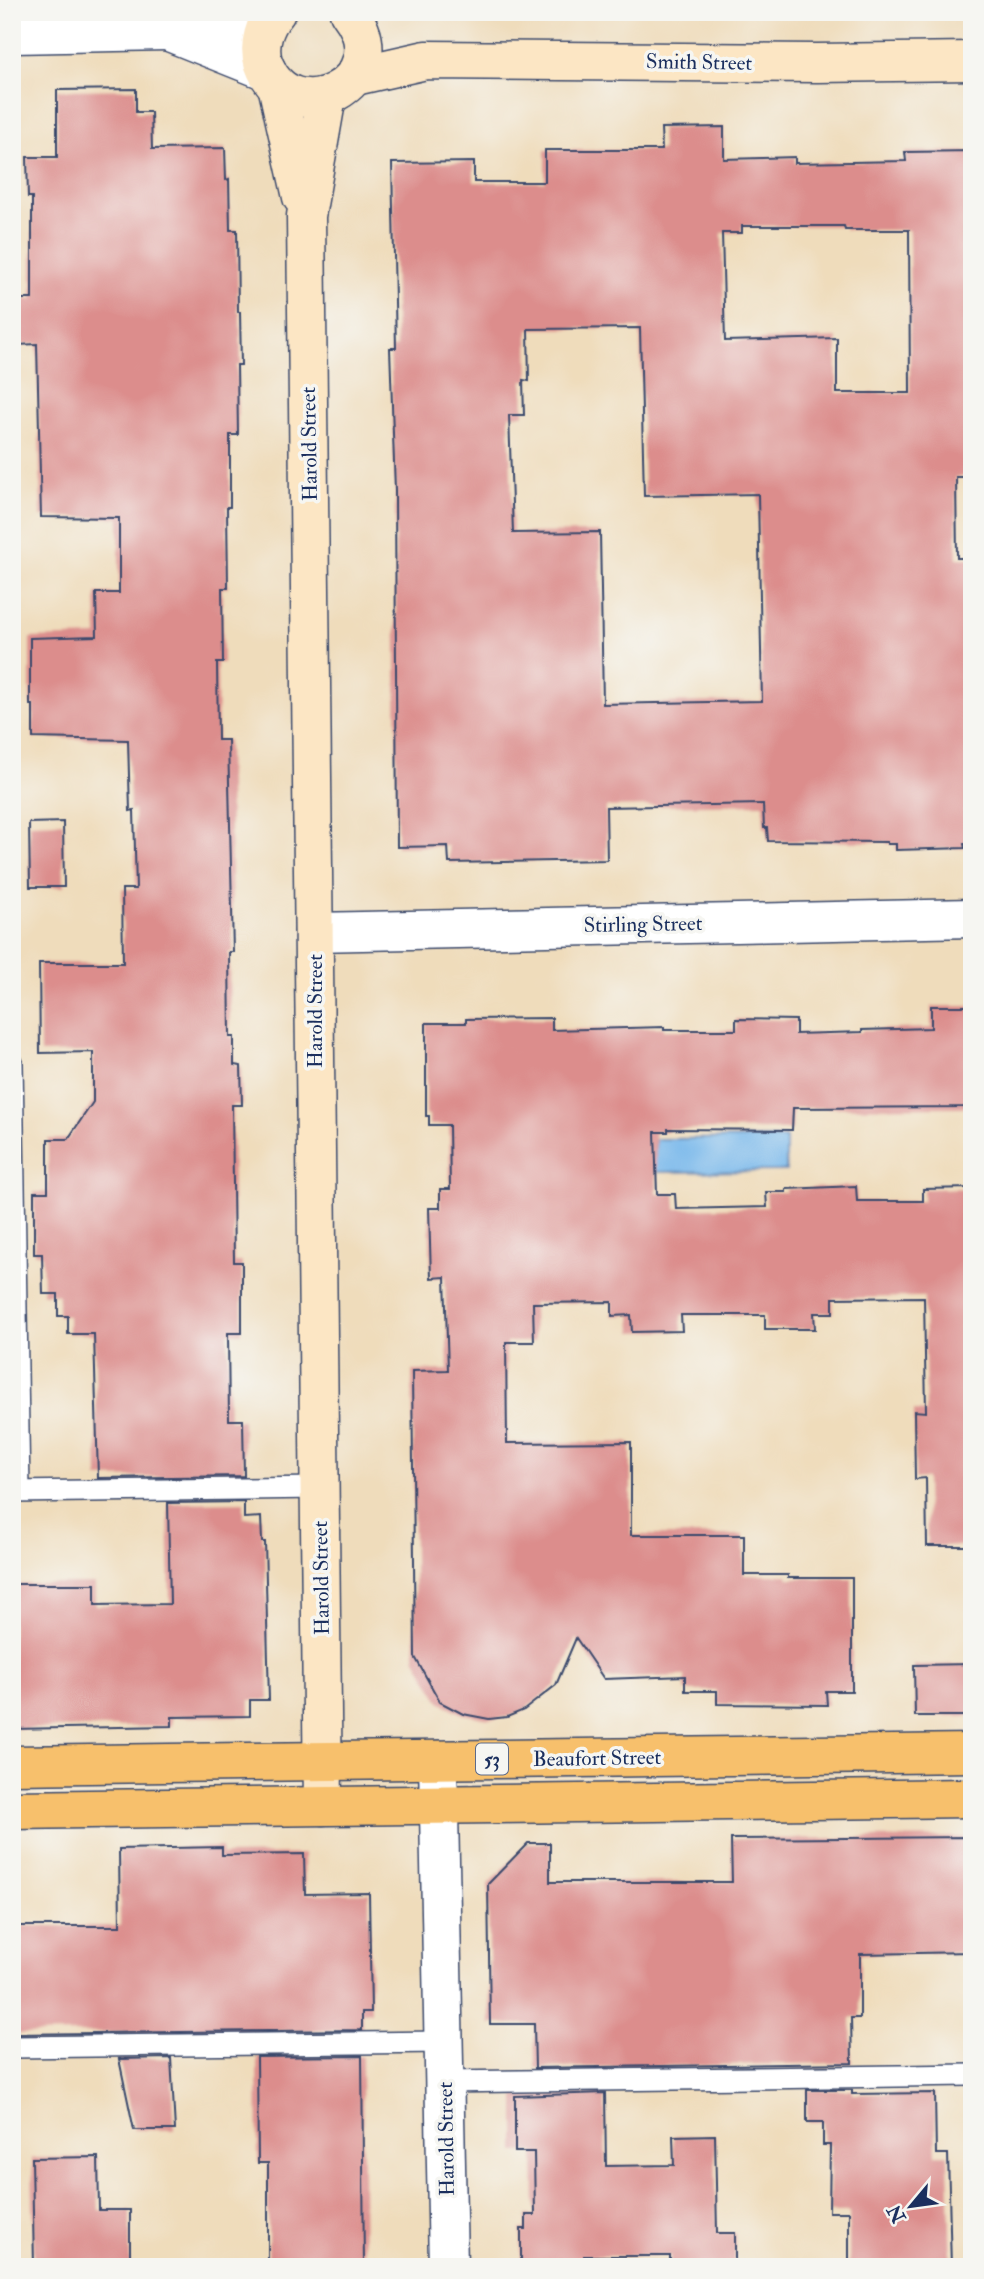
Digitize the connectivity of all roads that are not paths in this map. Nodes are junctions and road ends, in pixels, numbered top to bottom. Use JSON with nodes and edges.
{"nodes":[{"id":1,"x":273,"y":16,"type":"edge"},
{"id":2,"x":353,"y":18,"type":"edge"},
{"id":3,"x":167,"y":31,"type":"junction"},
{"id":4,"x":12,"y":34,"type":"edge"},
{"id":5,"x":426,"y":60,"type":"junction"},
{"id":6,"x":972,"y":61,"type":"edge"},
{"id":7,"x":272,"y":78,"type":"junction"},
{"id":8,"x":341,"y":86,"type":"junction"},
{"id":9,"x":306,"y":216,"type":"junction"},
{"id":10,"x":972,"y":918,"type":"edge"},
{"id":11,"x":314,"y":932,"type":"junction"},
{"id":12,"x":12,"y":1063,"type":"edge"},
{"id":13,"x":320,"y":1488,"type":"junction"},
{"id":14,"x":16,"y":1492,"type":"edge"},
{"id":15,"x":972,"y":1753,"type":"edge"},
{"id":16,"x":438,"y":1760,"type":"junction"},
{"id":17,"x":322,"y":1761,"type":"junction"},
{"id":18,"x":12,"y":1765,"type":"edge"},
{"id":19,"x":972,"y":1798,"type":"edge"},
{"id":20,"x":439,"y":1805,"type":"junction"},
{"id":21,"x":323,"y":1806,"type":"junction"},
{"id":22,"x":12,"y":1810,"type":"edge"},
{"id":23,"x":444,"y":2042,"type":"junction"},
{"id":24,"x":12,"y":2047,"type":"edge"},
{"id":25,"x":972,"y":2075,"type":"edge"},
{"id":26,"x":444,"y":2082,"type":"junction"},
{"id":27,"x":448,"y":2267,"type":"edge"}],
"edges":[{"from":1,"to":3,"type":"street"},
{"from":1,"to":7,"type":"street","name":"Harold Street"},
{"from":2,"to":5,"type":"street","name":"Smith Street"},
{"from":2,"to":8,"type":"street","name":"Harold Street"},
{"from":3,"to":4,"type":"street"},
{"from":3,"to":7,"type":"street"},
{"from":5,"to":6,"type":"street","name":"Smith Street"},
{"from":5,"to":8,"type":"street","name":"Smith Street"},
{"from":7,"to":8,"type":"street","name":"Smith Street"},
{"from":7,"to":9,"type":"street","name":"Harold Street"},
{"from":8,"to":9,"type":"street","name":"Harold Street"},
{"from":9,"to":11,"type":"street","name":"Harold Street"},
{"from":10,"to":11,"type":"street","name":"Stirling Street"},
{"from":11,"to":13,"type":"street","name":"Harold Street"},
{"from":12,"to":14,"type":"lane"},
{"from":13,"to":14,"type":"lane"},
{"from":13,"to":17,"type":"street","name":"Harold Street"},
{"from":15,"to":16,"type":"main road","name":"Beaufort Street","number":"53"},
{"from":16,"to":17,"type":"main road","name":"Beaufort Street","number":"53"},
{"from":16,"to":20,"type":"street","name":"Harold Street"},
{"from":17,"to":18,"type":"main road","name":"Beaufort Street","number":"53"},
{"from":17,"to":21,"type":"street","name":"Harold Street"},
{"from":19,"to":20,"type":"main road","number":"53"},
{"from":20,"to":21,"type":"main road","number":"53"},
{"from":20,"to":23,"type":"street","name":"Harold Street"},
{"from":21,"to":22,"type":"main road","number":"53"},
{"from":23,"to":24,"type":"lane"},
{"from":23,"to":26,"type":"street","name":"Harold Street"},
{"from":25,"to":26,"type":"lane"},
{"from":26,"to":27,"type":"street","name":"Harold Street"}]}
